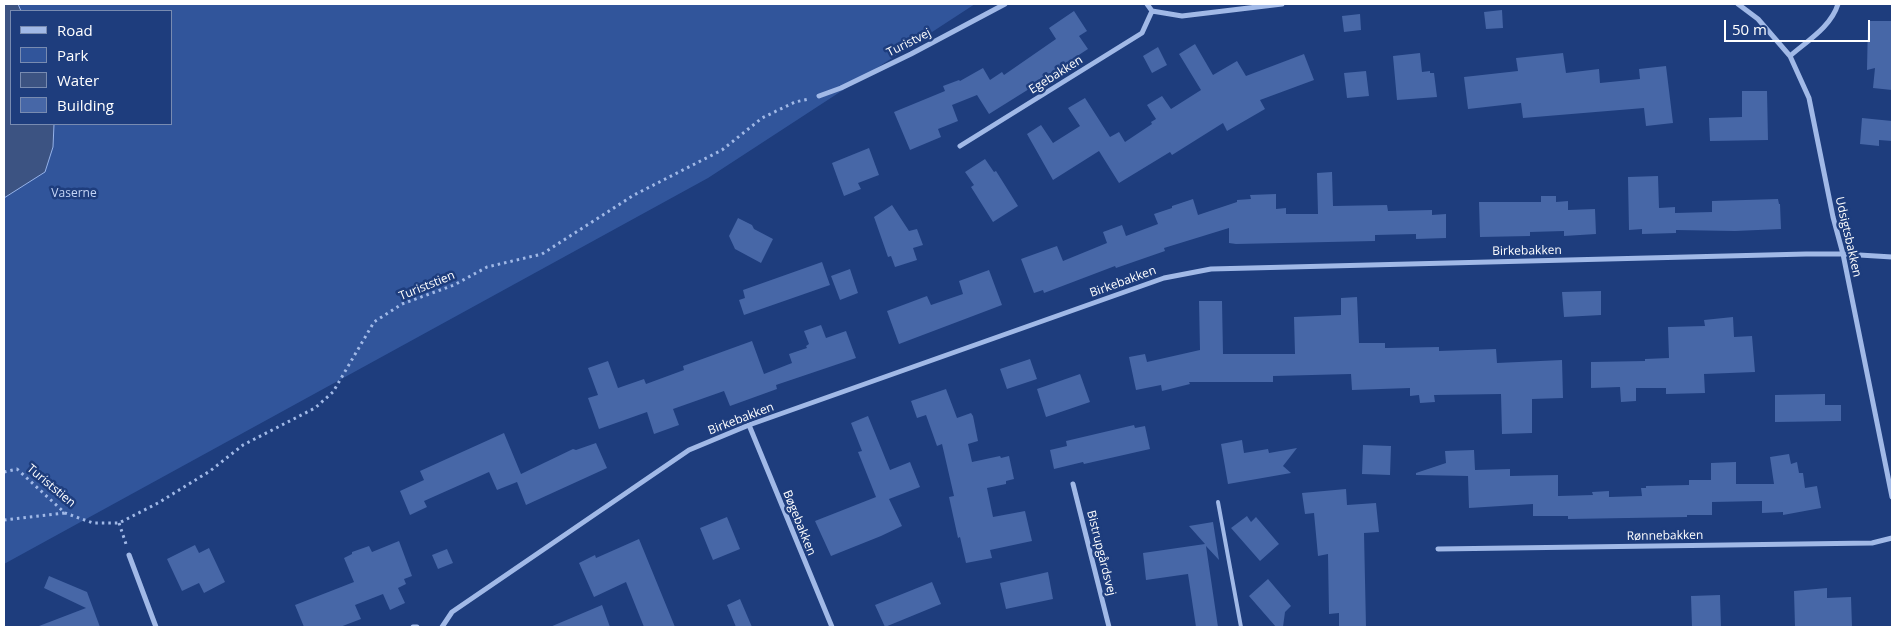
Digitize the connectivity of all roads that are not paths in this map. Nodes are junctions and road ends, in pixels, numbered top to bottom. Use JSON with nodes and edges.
{"nodes":[{"id":1,"x":1005,"y":4,"type":"edge"},
{"id":2,"x":1147,"y":4,"type":"edge"},
{"id":3,"x":1282,"y":4,"type":"edge"},
{"id":4,"x":1738,"y":4,"type":"edge"},
{"id":5,"x":1838,"y":4,"type":"edge"},
{"id":6,"x":1152,"y":11,"type":"junction"},
{"id":7,"x":1790,"y":56,"type":"junction"},
{"id":8,"x":820,"y":96,"type":"road end"},
{"id":9,"x":960,"y":146,"type":"dead end"},
{"id":10,"x":1843,"y":254,"type":"junction"},
{"id":11,"x":1892,"y":257,"type":"edge"},
{"id":12,"x":749,"y":425,"type":"junction"},
{"id":13,"x":1073,"y":484,"type":"dead end"},
{"id":14,"x":1892,"y":498,"type":"edge"},
{"id":15,"x":1218,"y":502,"type":"dead end"},
{"id":16,"x":1892,"y":538,"type":"edge"},
{"id":17,"x":1438,"y":549,"type":"dead end"},
{"id":18,"x":128,"y":555,"type":"road end"},
{"id":19,"x":156,"y":627,"type":"edge"},
{"id":20,"x":442,"y":627,"type":"edge"},
{"id":21,"x":832,"y":627,"type":"edge"},
{"id":22,"x":1109,"y":627,"type":"edge"},
{"id":23,"x":1241,"y":627,"type":"edge"}],
"edges":[{"from":1,"to":8,"type":"street","name":"Turistvej"},
{"from":2,"to":6,"type":"street"},
{"from":3,"to":6,"type":"street"},
{"from":4,"to":7,"type":"street","name":"Udsigtsbakken"},
{"from":5,"to":7,"type":"street"},
{"from":6,"to":9,"type":"street","name":"Egebakken"},
{"from":7,"to":10,"type":"street","name":"Udsigtsbakken"},
{"from":10,"to":11,"type":"street","name":"Birkebakken"},
{"from":10,"to":12,"type":"street","name":"Birkebakken"},
{"from":10,"to":14,"type":"street","name":"Udsigtsbakken"},
{"from":12,"to":20,"type":"street","name":"Birkebakken"},
{"from":12,"to":21,"type":"street","name":"Bøgebakken"},
{"from":13,"to":22,"type":"street","name":"Bistrupgårdsvej"},
{"from":15,"to":23,"type":"lane"},
{"from":16,"to":17,"type":"street","name":"Rønnebakken"},
{"from":18,"to":19,"type":"street"}]}
